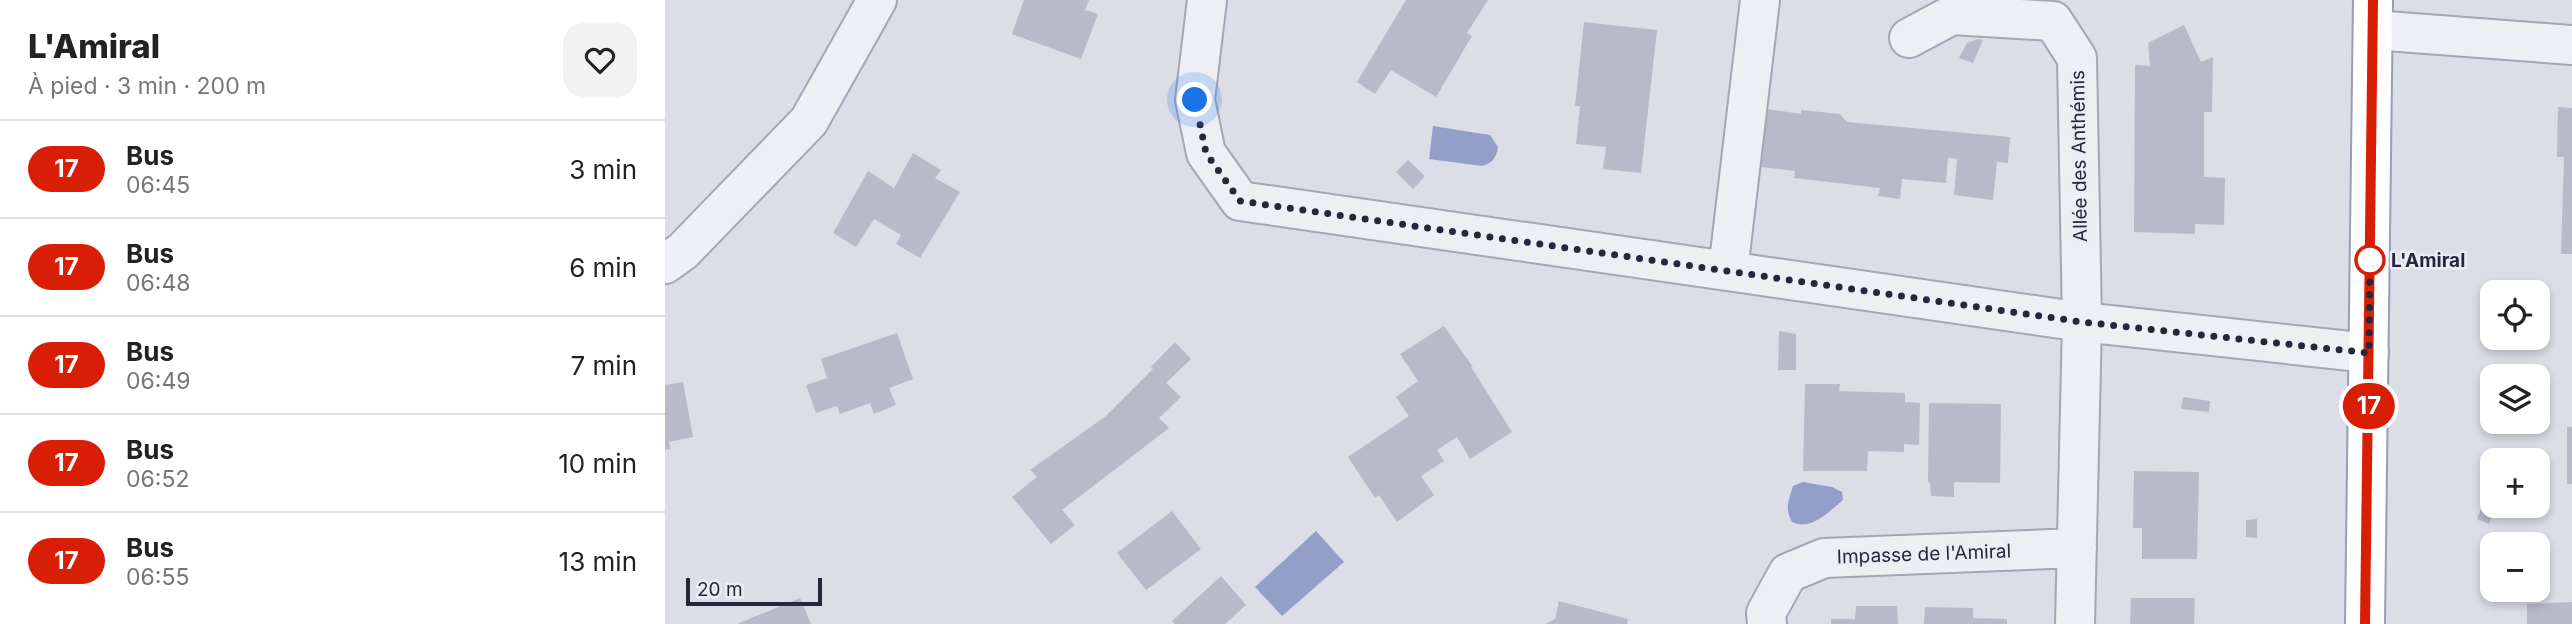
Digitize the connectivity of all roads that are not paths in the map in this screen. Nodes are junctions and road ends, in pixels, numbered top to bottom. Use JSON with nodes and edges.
{"nodes":[{"id":1,"x":877,"y":0,"type":"edge"},
{"id":2,"x":1207,"y":0,"type":"edge"},
{"id":3,"x":1760,"y":0,"type":"edge"},
{"id":4,"x":2373,"y":15,"type":"edge"},
{"id":5,"x":1909,"y":38,"type":"dead end"},
{"id":6,"x":2572,"y":45,"type":"edge"},
{"id":7,"x":665,"y":264,"type":"edge"},
{"id":8,"x":1728,"y":271,"type":"junction"},
{"id":9,"x":2082,"y":322,"type":"junction"},
{"id":10,"x":2369,"y":353,"type":"junction"},
{"id":11,"x":2077,"y":548,"type":"junction"},
{"id":12,"x":1767,"y":624,"type":"edge"},
{"id":13,"x":2075,"y":624,"type":"edge"},
{"id":14,"x":2365,"y":624,"type":"edge"}],
"edges":[{"from":1,"to":7,"type":"street"},
{"from":2,"to":8,"type":"street"},
{"from":3,"to":8,"type":"street"},
{"from":4,"to":6,"type":"street"},
{"from":4,"to":10,"type":"main road"},
{"from":5,"to":9,"type":"street","name":"Allée des Anthémis"},
{"from":8,"to":9,"type":"street"},
{"from":9,"to":10,"type":"street"},
{"from":9,"to":11,"type":"street"},
{"from":10,"to":14,"type":"main road"},
{"from":11,"to":12,"type":"street","name":"Impasse de l'Amiral"},
{"from":11,"to":13,"type":"street"}]}
